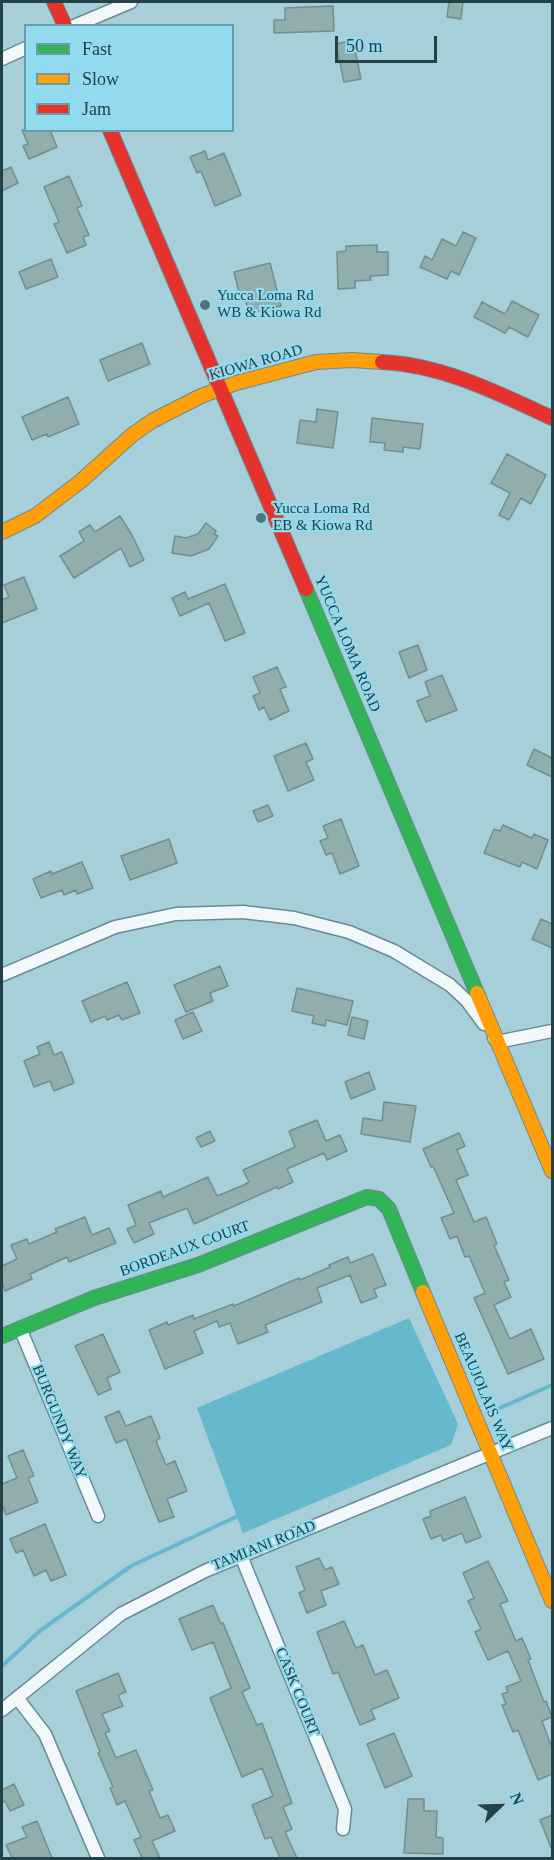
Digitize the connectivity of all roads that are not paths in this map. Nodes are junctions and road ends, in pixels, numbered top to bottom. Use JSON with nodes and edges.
{"nodes":[{"id":1,"x":54,"y":2,"type":"edge"},
{"id":2,"x":131,"y":2,"type":"edge"},
{"id":3,"x":64,"y":24,"type":"edge"},
{"id":4,"x":79,"y":24,"type":"edge"},
{"id":5,"x":24,"y":49,"type":"edge"},
{"id":6,"x":2,"y":59,"type":"edge"},
{"id":7,"x":111,"y":132,"type":"edge"},
{"id":8,"x":221,"y":388,"type":"junction"},
{"id":9,"x":552,"y":418,"type":"edge"},
{"id":10,"x":2,"y":532,"type":"edge"},
{"id":11,"x":2,"y":975,"type":"edge"},
{"id":12,"x":552,"y":1031,"type":"edge"},
{"id":13,"x":497,"y":1042,"type":"junction"},
{"id":14,"x":552,"y":1171,"type":"edge"},
{"id":15,"x":379,"y":1199,"type":"joint"},
{"id":16,"x":20,"y":1328,"type":"junction"},
{"id":17,"x":2,"y":1336,"type":"edge"},
{"id":18,"x":552,"y":1428,"type":"edge"},
{"id":19,"x":491,"y":1454,"type":"junction"},
{"id":20,"x":98,"y":1516,"type":"dead end"},
{"id":21,"x":240,"y":1556,"type":"junction"},
{"id":22,"x":552,"y":1601,"type":"edge"},
{"id":23,"x":18,"y":1698,"type":"junction"},
{"id":24,"x":2,"y":1710,"type":"edge"},
{"id":25,"x":343,"y":1829,"type":"dead end"},
{"id":26,"x":98,"y":1858,"type":"edge"}],
"edges":[{"from":1,"to":3,"type":"street"},
{"from":2,"to":4,"type":"street"},
{"from":5,"to":6,"type":"street"},
{"from":7,"to":8,"type":"street","name":"YUCCA LOMA ROAD"},
{"from":8,"to":9,"type":"street","name":"KIOWA ROAD"},
{"from":8,"to":10,"type":"street","name":"KIOWA ROAD"},
{"from":8,"to":13,"type":"street","name":"YUCCA LOMA ROAD"},
{"from":11,"to":13,"type":"street"},
{"from":12,"to":13,"type":"street"},
{"from":13,"to":14,"type":"street","name":"YUCCA LOMA ROAD"},
{"from":15,"to":16,"type":"street","name":"BORDEAUX COURT"},
{"from":15,"to":19,"type":"street","name":"BEAUJOLAIS WAY"},
{"from":16,"to":17,"type":"street","name":"BORDEAUX COURT"},
{"from":16,"to":20,"type":"street","name":"BURGUNDY WAY"},
{"from":18,"to":19,"type":"street","name":"TAMIANI ROAD"},
{"from":19,"to":21,"type":"street","name":"TAMIANI ROAD"},
{"from":19,"to":22,"type":"street","name":"BEAUJOLAIS WAY"},
{"from":21,"to":23,"type":"street","name":"TAMIANI ROAD"},
{"from":21,"to":25,"type":"street","name":"CASK COURT"},
{"from":23,"to":24,"type":"street","name":"TAMIANI ROAD"},
{"from":23,"to":26,"type":"street"}]}
